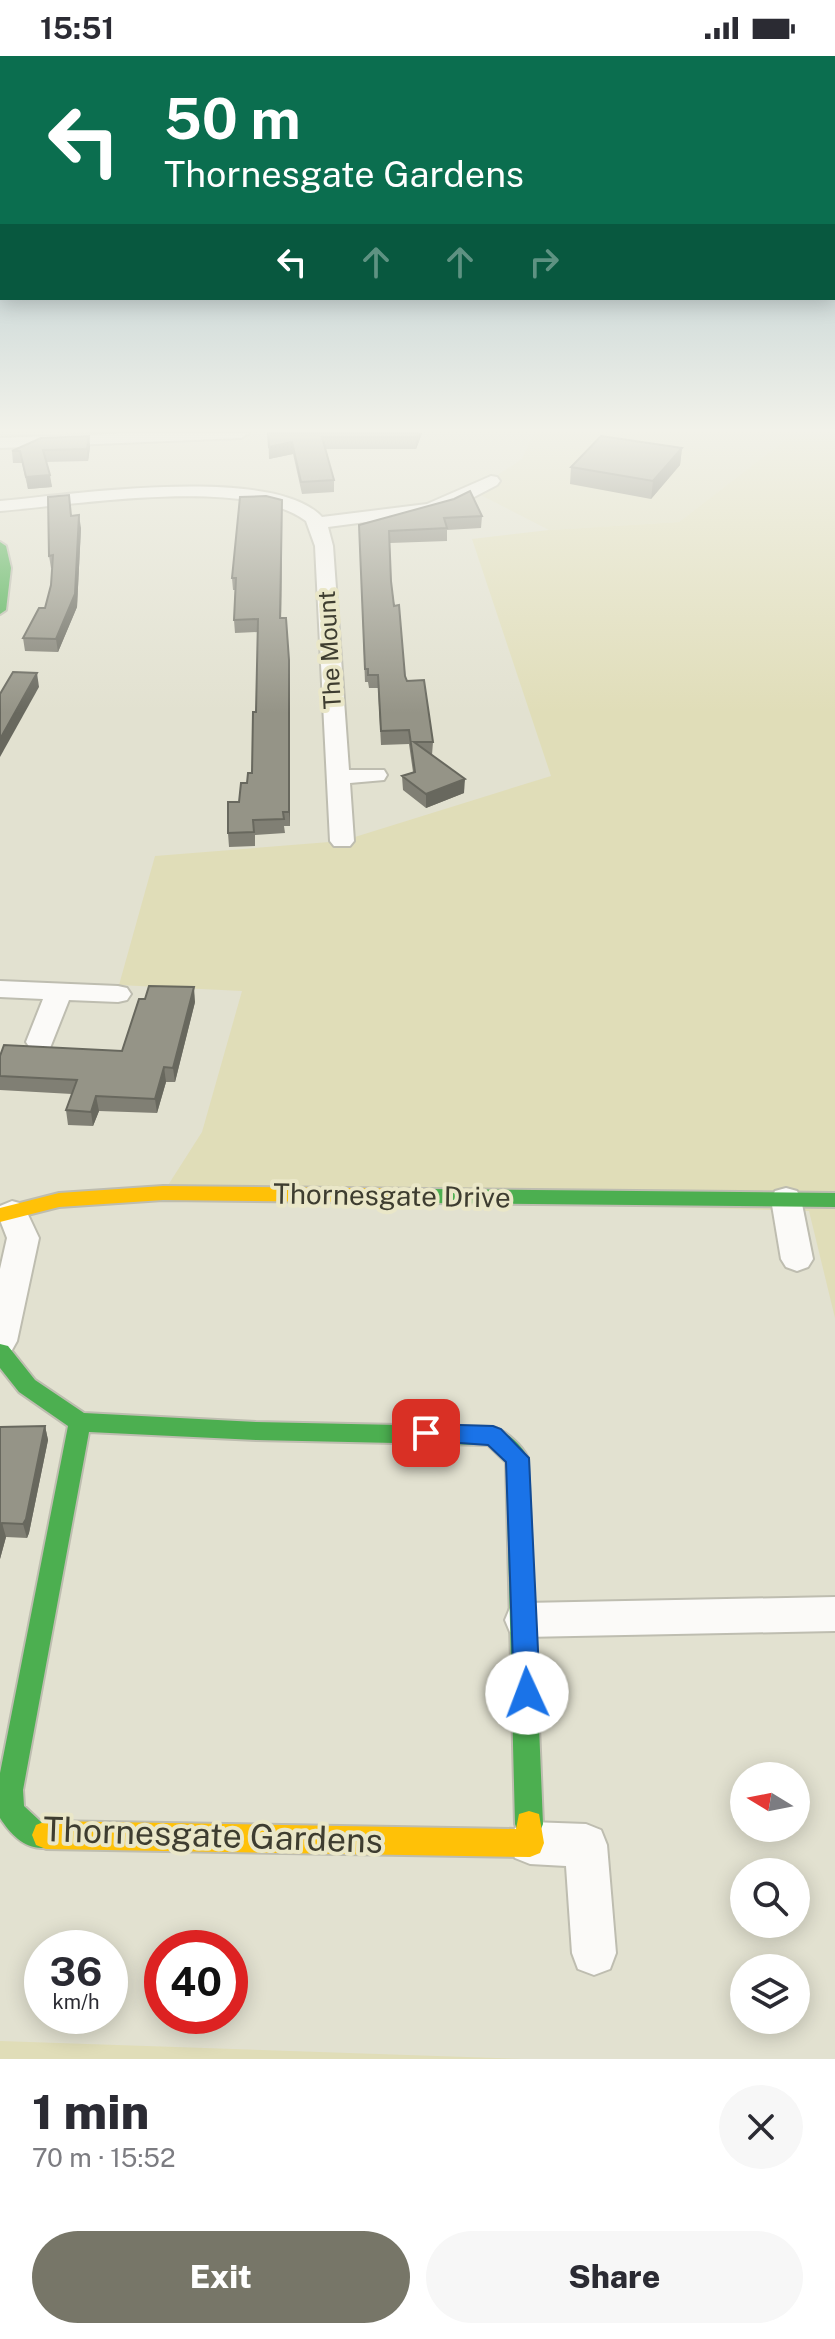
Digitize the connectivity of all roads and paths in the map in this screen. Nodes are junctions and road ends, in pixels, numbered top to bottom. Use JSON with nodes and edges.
{"nodes":[{"id":1,"x":319,"y":526,"type":"edge"},
{"id":2,"x":0,"y":546,"type":"edge"},
{"id":3,"x":0,"y":610,"type":"edge"},
{"id":4,"x":376,"y":775,"type":"dead end"},
{"id":5,"x":336,"y":777,"type":"junction"},
{"id":6,"x":342,"y":841,"type":"dead end"},
{"id":7,"x":0,"y":989,"type":"edge"},
{"id":8,"x":59,"y":992,"type":"junction"},
{"id":9,"x":118,"y":994,"type":"dead end"},
{"id":10,"x":40,"y":1042,"type":"dead end"},
{"id":11,"x":786,"y":1199,"type":"junction"},
{"id":12,"x":835,"y":1200,"type":"edge"},
{"id":13,"x":6,"y":1214,"type":"edge"},
{"id":14,"x":797,"y":1259,"type":"dead end"},
{"id":15,"x":0,"y":1341,"type":"edge"},
{"id":16,"x":0,"y":1352,"type":"edge"},
{"id":17,"x":80,"y":1422,"type":"junction"},
{"id":18,"x":835,"y":1614,"type":"edge"},
{"id":19,"x":524,"y":1620,"type":"junction"},
{"id":20,"x":530,"y":1843,"type":"junction"},
{"id":21,"x":594,"y":1953,"type":"dead end"}],
"edges":[{"from":1,"to":5,"type":"street","name":"The Mount"},
{"from":2,"to":3,"type":"street"},
{"from":4,"to":5,"type":"street"},
{"from":5,"to":6,"type":"street","name":"The Mount"},
{"from":7,"to":8,"type":"street"},
{"from":8,"to":9,"type":"street"},
{"from":8,"to":10,"type":"street"},
{"from":11,"to":12,"type":"street","name":"Thornesgate Drive"},
{"from":11,"to":13,"type":"street","name":"Thornesgate Drive"},
{"from":11,"to":14,"type":"street"},
{"from":13,"to":15,"type":"street"},
{"from":16,"to":17,"type":"street"},
{"from":17,"to":19,"type":"street"},
{"from":17,"to":20,"type":"street","name":"Thornesgate Gardens"},
{"from":18,"to":19,"type":"street"},
{"from":19,"to":20,"type":"street"},
{"from":20,"to":21,"type":"street","name":"Thornesgate Gardens"}]}
